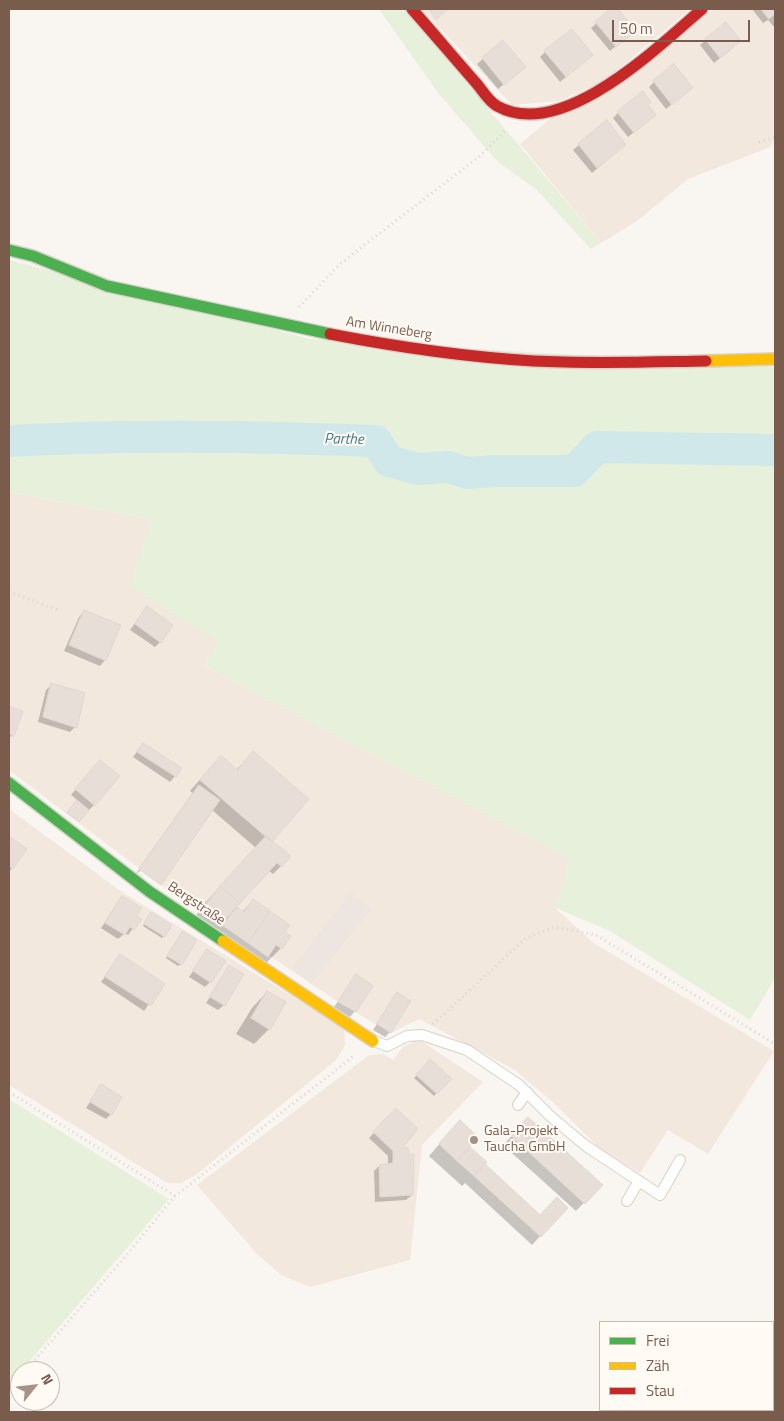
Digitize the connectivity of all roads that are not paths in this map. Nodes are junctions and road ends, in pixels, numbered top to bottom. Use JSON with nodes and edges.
{"nodes":[{"id":1,"x":412,"y":9,"type":"edge"},
{"id":2,"x":702,"y":9,"type":"edge"},
{"id":3,"x":9,"y":250,"type":"edge"},
{"id":4,"x":775,"y":359,"type":"edge"},
{"id":5,"x":9,"y":783,"type":"edge"},
{"id":6,"x":373,"y":1041,"type":"joint"},
{"id":7,"x":526,"y":1092,"type":"junction"},
{"id":8,"x":518,"y":1105,"type":"dead end"},
{"id":9,"x":680,"y":1160,"type":"dead end"},
{"id":10,"x":639,"y":1181,"type":"junction"},
{"id":11,"x":627,"y":1201,"type":"dead end"}],
"edges":[{"from":1,"to":2,"type":"street"},
{"from":3,"to":4,"type":"street","name":"Am Winneberg"},
{"from":5,"to":6,"type":"street","name":"Bergstraße"},
{"from":6,"to":7,"type":"lane"},
{"from":7,"to":8,"type":"lane"},
{"from":7,"to":10,"type":"lane"},
{"from":9,"to":10,"type":"lane"},
{"from":10,"to":11,"type":"lane"}]}
